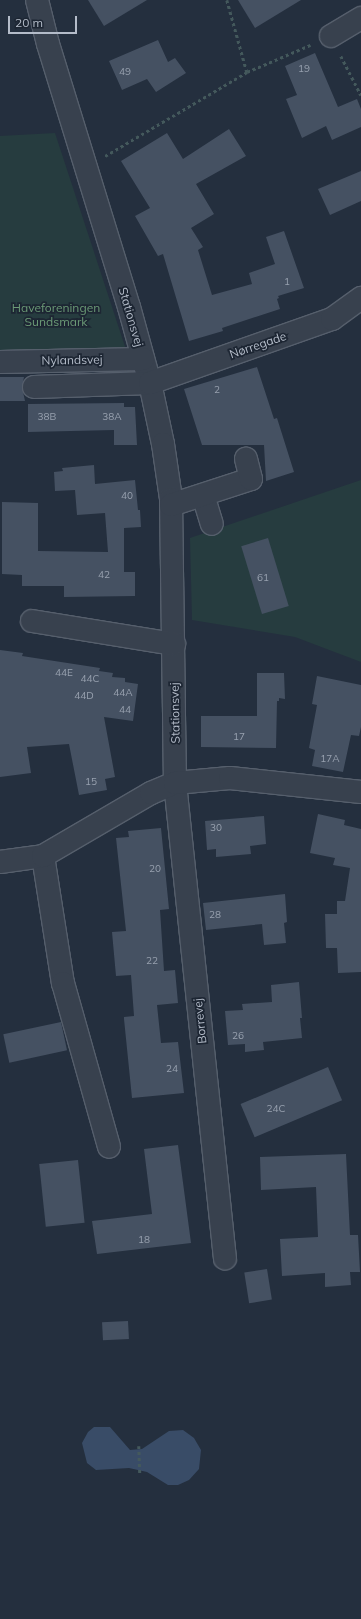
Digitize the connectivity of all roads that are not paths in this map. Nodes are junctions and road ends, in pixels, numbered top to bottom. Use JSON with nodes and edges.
{"nodes":[{"id":1,"x":37,"y":0,"type":"edge"},
{"id":2,"x":361,"y":18,"type":"edge"},
{"id":3,"x":331,"y":36,"type":"road end"},
{"id":4,"x":361,"y":298,"type":"edge"},
{"id":5,"x":143,"y":359,"type":"junction"},
{"id":6,"x":0,"y":362,"type":"edge"},
{"id":7,"x":150,"y":383,"type":"junction"},
{"id":8,"x":34,"y":387,"type":"dead end"},
{"id":9,"x":246,"y":459,"type":"dead end"},
{"id":10,"x":203,"y":495,"type":"junction"},
{"id":11,"x":171,"y":505,"type":"junction"},
{"id":12,"x":212,"y":524,"type":"dead end"},
{"id":13,"x":32,"y":621,"type":"dead end"},
{"id":14,"x":174,"y":644,"type":"junction"},
{"id":15,"x":175,"y":783,"type":"junction"},
{"id":16,"x":361,"y":792,"type":"edge"},
{"id":17,"x":43,"y":856,"type":"junction"},
{"id":18,"x":0,"y":862,"type":"edge"},
{"id":19,"x":109,"y":1147,"type":"dead end"},
{"id":20,"x":225,"y":1258,"type":"dead end"}],
"edges":[{"from":1,"to":5,"type":"street","name":"Stationsvej"},
{"from":2,"to":3,"type":"street"},
{"from":4,"to":7,"type":"street","name":"Nørregade"},
{"from":5,"to":6,"type":"street","name":"Nylandsvej"},
{"from":5,"to":7,"type":"street","name":"Stationsvej"},
{"from":7,"to":8,"type":"street","name":"Nørregade"},
{"from":7,"to":11,"type":"street","name":"Stationsvej"},
{"from":9,"to":10,"type":"street"},
{"from":10,"to":11,"type":"street"},
{"from":10,"to":12,"type":"street"},
{"from":11,"to":14,"type":"street","name":"Stationsvej"},
{"from":13,"to":14,"type":"street"},
{"from":14,"to":15,"type":"street","name":"Stationsvej"},
{"from":15,"to":16,"type":"street"},
{"from":15,"to":17,"type":"street"},
{"from":15,"to":20,"type":"street","name":"Borrevej"},
{"from":17,"to":18,"type":"street"},
{"from":17,"to":19,"type":"street"}]}
